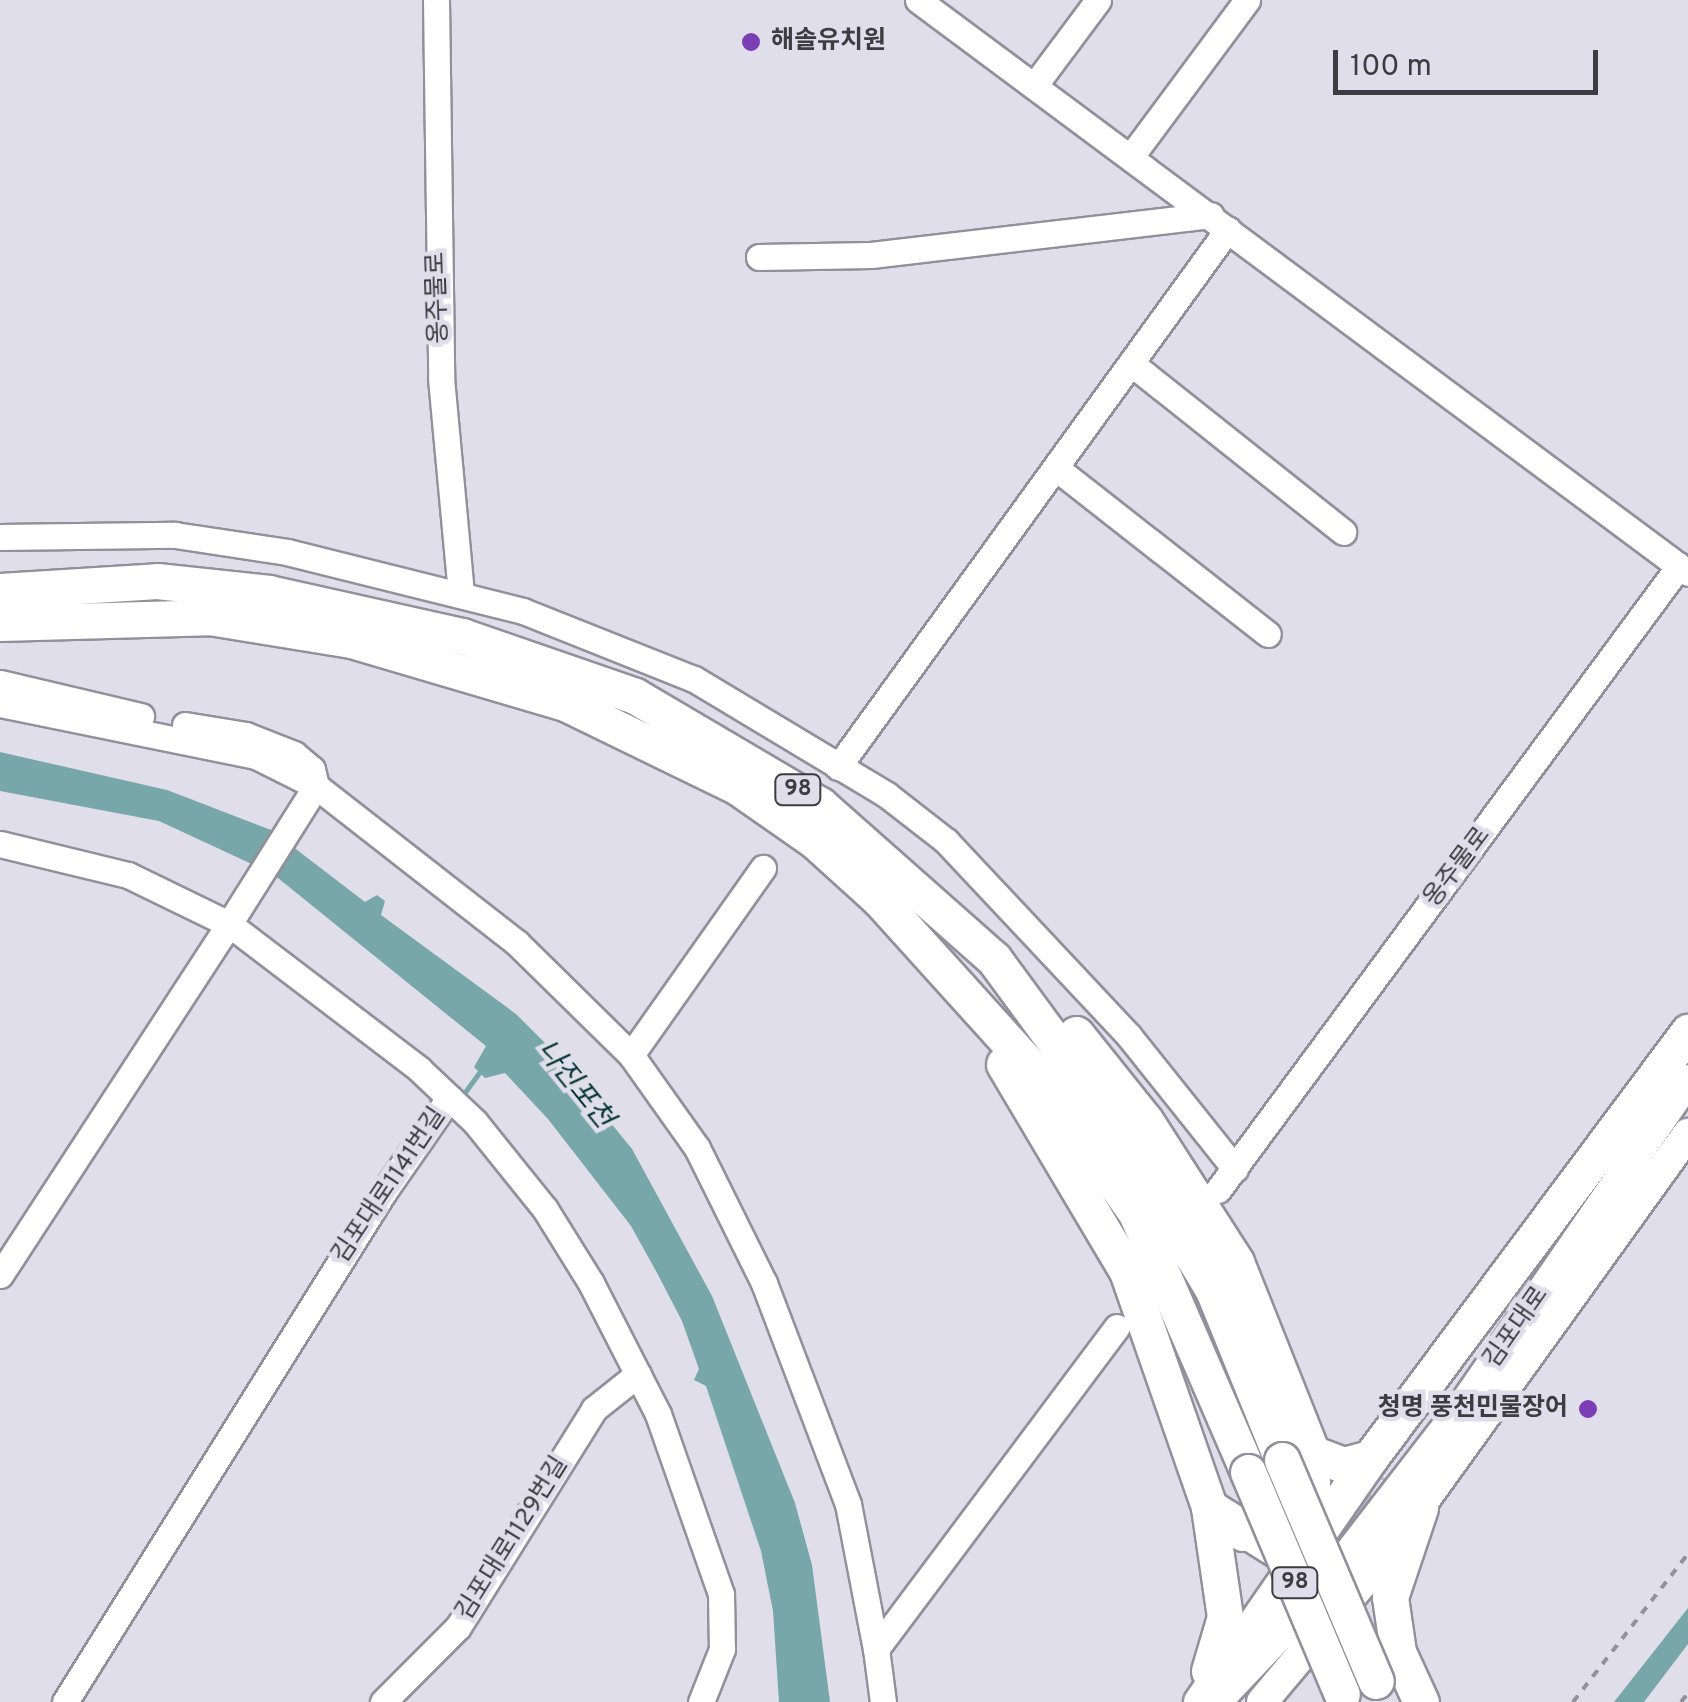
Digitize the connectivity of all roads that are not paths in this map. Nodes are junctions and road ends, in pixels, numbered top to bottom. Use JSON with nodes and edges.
{"nodes":[{"id":1,"x":436,"y":0,"type":"edge"},
{"id":2,"x":918,"y":0,"type":"edge"},
{"id":3,"x":1098,"y":0,"type":"edge"},
{"id":4,"x":1248,"y":0,"type":"edge"},
{"id":5,"x":1034,"y":86,"type":"junction"},
{"id":6,"x":1132,"y":155,"type":"junction"},
{"id":7,"x":1220,"y":222,"type":"junction"},
{"id":8,"x":760,"y":257,"type":"dead end"},
{"id":9,"x":1132,"y":364,"type":"junction"},
{"id":10,"x":1056,"y":468,"type":"junction"},
{"id":11,"x":1342,"y":532,"type":"dead end"},
{"id":12,"x":0,"y":536,"type":"edge"},
{"id":13,"x":1683,"y":570,"type":"edge"},
{"id":14,"x":0,"y":591,"type":"edge"},
{"id":15,"x":461,"y":594,"type":"junction"},
{"id":16,"x":0,"y":623,"type":"edge"},
{"id":17,"x":1268,"y":634,"type":"dead end"},
{"id":18,"x":0,"y":684,"type":"edge"},
{"id":19,"x":0,"y":704,"type":"edge"},
{"id":20,"x":838,"y":767,"type":"junction"},
{"id":21,"x":313,"y":795,"type":"junction"},
{"id":22,"x":0,"y":844,"type":"edge"},
{"id":23,"x":763,"y":868,"type":"dead end"},
{"id":24,"x":232,"y":919,"type":"junction"},
{"id":25,"x":942,"y":966,"type":"junction"},
{"id":26,"x":1688,"y":1034,"type":"edge"},
{"id":27,"x":631,"y":1055,"type":"junction"},
{"id":28,"x":1688,"y":1080,"type":"edge"},
{"id":29,"x":449,"y":1098,"type":"junction"},
{"id":30,"x":1688,"y":1134,"type":"edge"},
{"id":31,"x":1235,"y":1168,"type":"junction"},
{"id":32,"x":1218,"y":1190,"type":"dead end"},
{"id":33,"x":0,"y":1275,"type":"edge"},
{"id":34,"x":1118,"y":1327,"type":"dead end"},
{"id":35,"x":638,"y":1374,"type":"junction"},
{"id":36,"x":1297,"y":1456,"type":"junction"},
{"id":37,"x":1374,"y":1466,"type":"junction"},
{"id":38,"x":1210,"y":1506,"type":"junction"},
{"id":39,"x":1420,"y":1508,"type":"junction"},
{"id":40,"x":1243,"y":1533,"type":"junction"},
{"id":41,"x":1295,"y":1560,"type":"junction"},
{"id":42,"x":1379,"y":1564,"type":"junction"},
{"id":43,"x":1339,"y":1568,"type":"junction"},
{"id":44,"x":1332,"y":1620,"type":"junction"},
{"id":45,"x":1285,"y":1630,"type":"junction"},
{"id":46,"x":876,"y":1649,"type":"junction"},
{"id":47,"x":1398,"y":1652,"type":"junction"},
{"id":48,"x":1381,"y":1692,"type":"edge"},
{"id":49,"x":1344,"y":1698,"type":"edge"},
{"id":50,"x":65,"y":1702,"type":"edge"},
{"id":51,"x":383,"y":1702,"type":"edge"},
{"id":52,"x":701,"y":1702,"type":"edge"},
{"id":53,"x":884,"y":1702,"type":"edge"},
{"id":54,"x":1198,"y":1702,"type":"edge"},
{"id":55,"x":1216,"y":1702,"type":"edge"},
{"id":56,"x":1262,"y":1702,"type":"edge"},
{"id":57,"x":1420,"y":1702,"type":"edge"}],
"edges":[{"from":1,"to":15,"type":"street","name":"옹주물로"},
{"from":2,"to":5,"type":"street","name":"옹주물로"},
{"from":3,"to":5,"type":"street"},
{"from":4,"to":6,"type":"street"},
{"from":5,"to":6,"type":"street","name":"옹주물로"},
{"from":6,"to":7,"type":"street","name":"옹주물로"},
{"from":7,"to":8,"type":"street"},
{"from":7,"to":9,"type":"street"},
{"from":7,"to":13,"type":"street","name":"옹주물로"},
{"from":9,"to":10,"type":"street"},
{"from":9,"to":11,"type":"street"},
{"from":10,"to":17,"type":"street"},
{"from":10,"to":20,"type":"street"},
{"from":12,"to":15,"type":"street"},
{"from":13,"to":31,"type":"street","name":"옹주물로"},
{"from":14,"to":36,"type":"highway","number":"98"},
{"from":15,"to":20,"type":"street"},
{"from":16,"to":25,"type":"highway","number":"98"},
{"from":18,"to":21,"type":"street"},
{"from":19,"to":21,"type":"street"},
{"from":20,"to":31,"type":"street"},
{"from":21,"to":24,"type":"street"},
{"from":21,"to":27,"type":"street"},
{"from":22,"to":24,"type":"street"},
{"from":23,"to":27,"type":"street"},
{"from":24,"to":29,"type":"street"},
{"from":24,"to":33,"type":"street"},
{"from":25,"to":38,"type":"highway"},
{"from":25,"to":49,"type":"highway","number":"98","bridge":true},
{"from":26,"to":37,"type":"highway"},
{"from":27,"to":46,"type":"street"},
{"from":28,"to":43,"type":"main road","name":"김포대로"},
{"from":29,"to":35,"type":"street","name":"김포대로1141번길"},
{"from":29,"to":50,"type":"street","name":"김포대로1141번길"},
{"from":30,"to":39,"type":"main road","name":"김포대로"},
{"from":31,"to":32,"type":"street","name":"옹주물로"},
{"from":34,"to":46,"type":"street"},
{"from":35,"to":51,"type":"street","name":"김포대로1129번길"},
{"from":35,"to":52,"type":"street","name":"김포대로1141번길"},
{"from":36,"to":37,"type":"highway"},
{"from":36,"to":40,"type":"highway"},
{"from":36,"to":48,"type":"highway","number":"98","bridge":true},
{"from":37,"to":41,"type":"highway"},
{"from":38,"to":40,"type":"highway"},
{"from":38,"to":54,"type":"highway"},
{"from":39,"to":42,"type":"main road","name":"김포대로"},
{"from":39,"to":47,"type":"highway"},
{"from":40,"to":41,"type":"highway"},
{"from":41,"to":43,"type":"highway"},
{"from":41,"to":54,"type":"highway"},
{"from":42,"to":43,"type":"highway"},
{"from":42,"to":44,"type":"main road","name":"김포대로"},
{"from":43,"to":45,"type":"main road","name":"김포대로"},
{"from":44,"to":45,"type":"highway"},
{"from":44,"to":47,"type":"highway"},
{"from":44,"to":56,"type":"main road","name":"김포대로"},
{"from":45,"to":55,"type":"main road","name":"김포대로"},
{"from":46,"to":53,"type":"street"},
{"from":47,"to":57,"type":"highway"}]}
